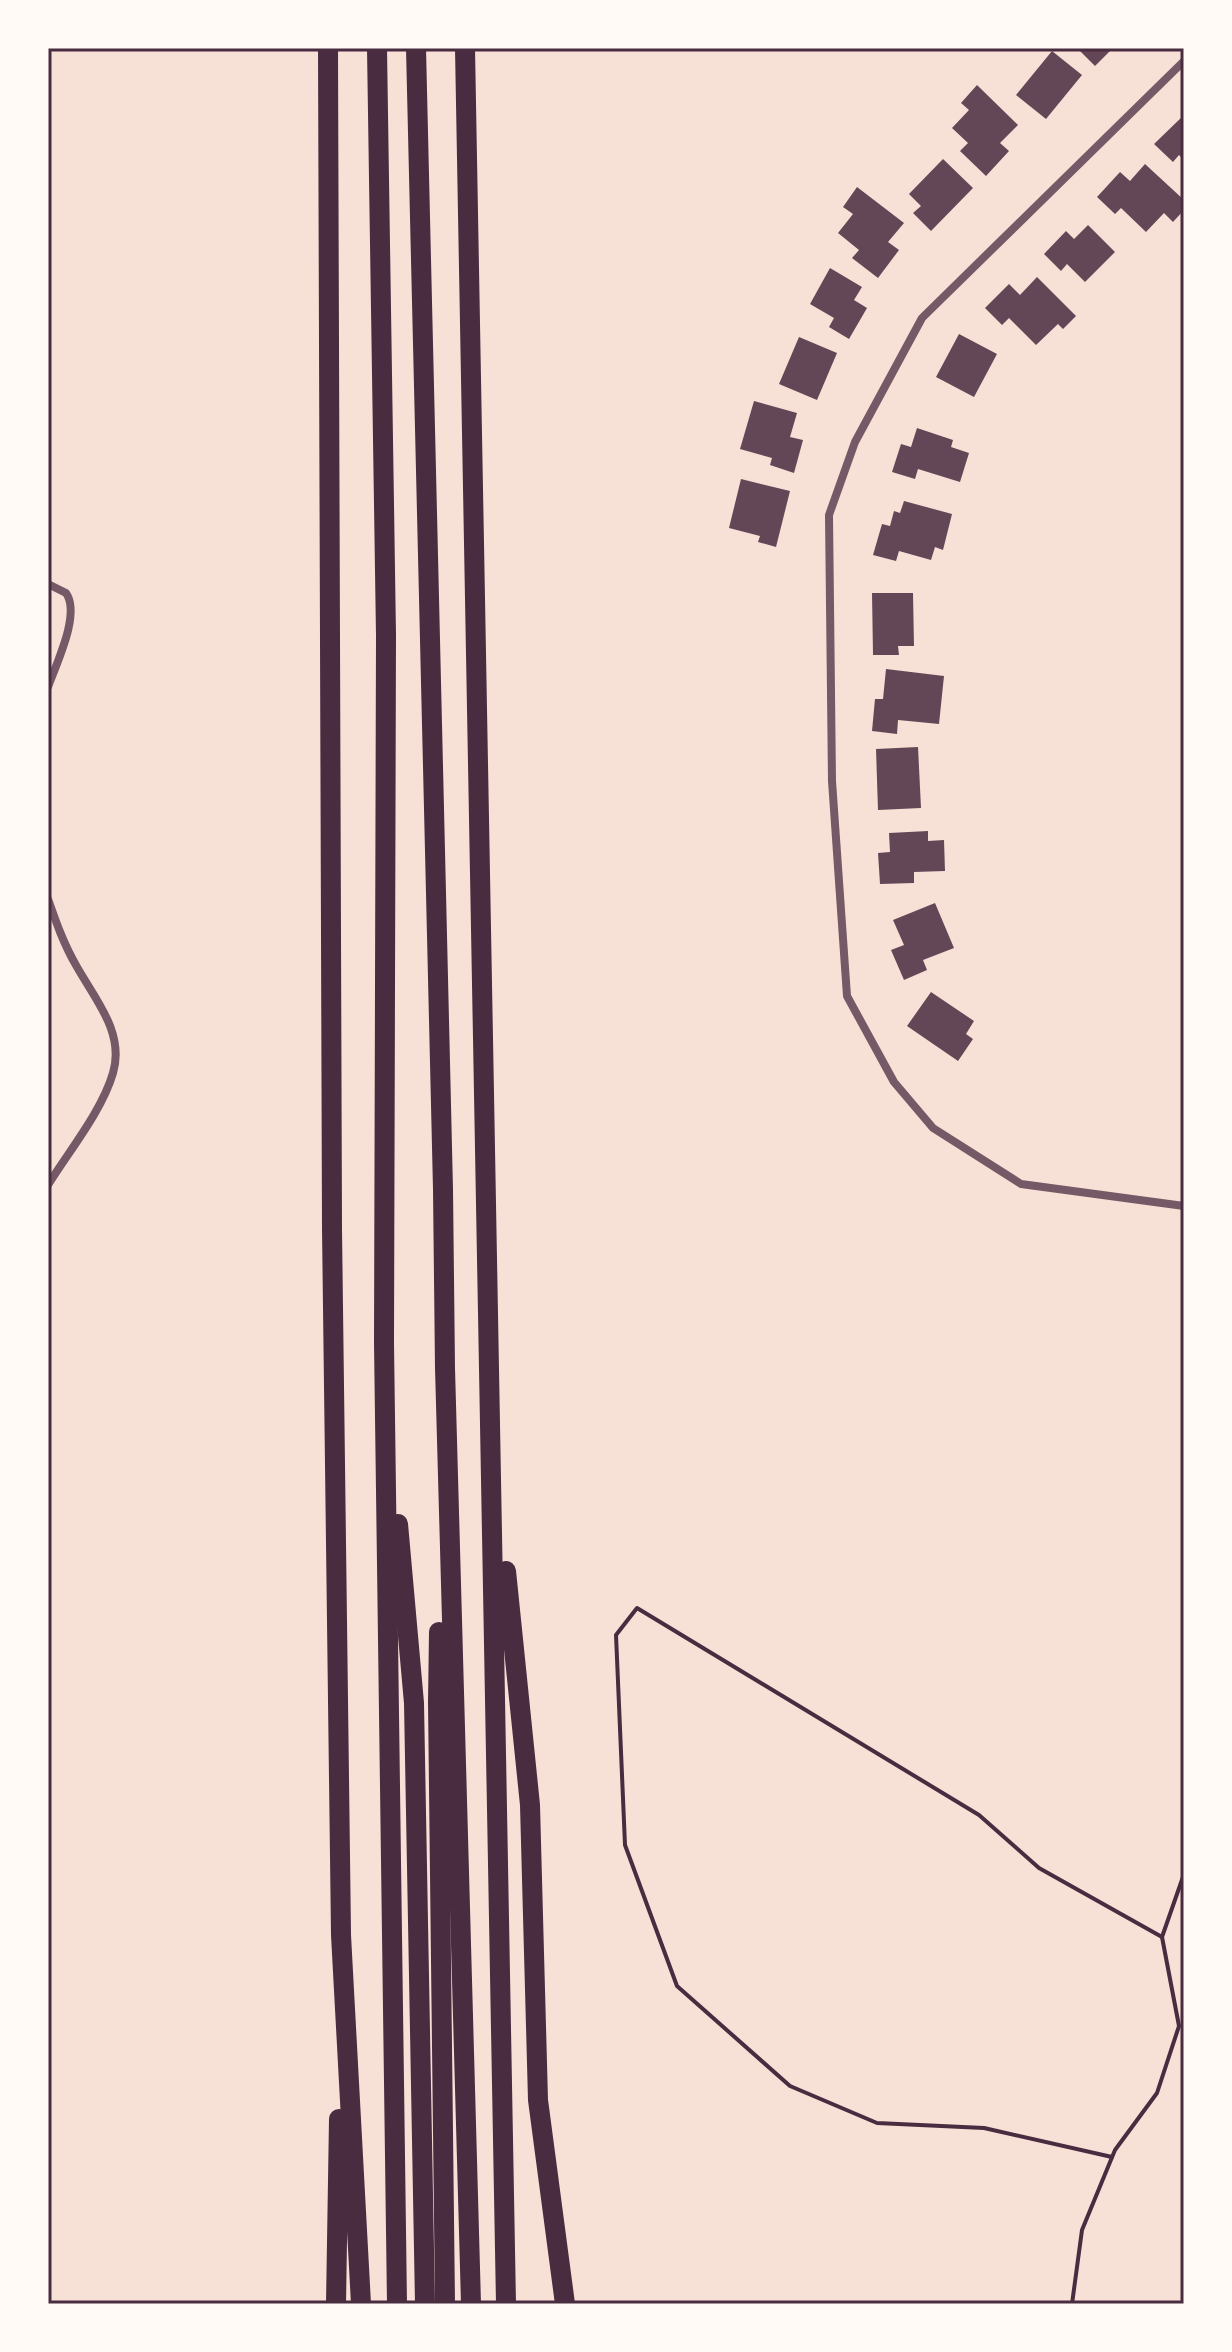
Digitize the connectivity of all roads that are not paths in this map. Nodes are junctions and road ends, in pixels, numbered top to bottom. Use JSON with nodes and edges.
{"nodes":[{"id":1,"x":328,"y":48,"type":"edge"},
{"id":2,"x":377,"y":48,"type":"edge"},
{"id":3,"x":416,"y":48,"type":"edge"},
{"id":4,"x":465,"y":48,"type":"edge"},
{"id":5,"x":1184,"y":61,"type":"edge"},
{"id":6,"x":48,"y":584,"type":"edge"},
{"id":7,"x":48,"y":687,"type":"edge"},
{"id":8,"x":48,"y":899,"type":"edge"},
{"id":9,"x":48,"y":1185,"type":"edge"},
{"id":10,"x":1184,"y":1206,"type":"edge"},
{"id":11,"x":384,"y":1357,"type":"junction"},
{"id":12,"x":445,"y":1368,"type":"junction"},
{"id":13,"x":492,"y":1433,"type":"junction"},
{"id":14,"x":341,"y":1935,"type":"junction"},
{"id":15,"x":336,"y":2304,"type":"edge"},
{"id":16,"x":361,"y":2304,"type":"edge"},
{"id":17,"x":397,"y":2304,"type":"edge"},
{"id":18,"x":425,"y":2304,"type":"edge"},
{"id":19,"x":445,"y":2304,"type":"edge"},
{"id":20,"x":471,"y":2304,"type":"edge"},
{"id":21,"x":506,"y":2304,"type":"edge"},
{"id":22,"x":565,"y":2304,"type":"edge"}],
"edges":[{"from":1,"to":14,"type":"highway"},
{"from":2,"to":11,"type":"highway"},
{"from":3,"to":12,"type":"highway"},
{"from":4,"to":13,"type":"highway"},
{"from":5,"to":10,"type":"street"},
{"from":6,"to":7,"type":"street"},
{"from":8,"to":9,"type":"street"},
{"from":11,"to":17,"type":"highway"},
{"from":11,"to":18,"type":"highway"},
{"from":12,"to":19,"type":"highway"},
{"from":12,"to":20,"type":"highway"},
{"from":13,"to":21,"type":"highway"},
{"from":13,"to":22,"type":"highway"},
{"from":14,"to":15,"type":"highway"},
{"from":14,"to":16,"type":"highway"}]}
